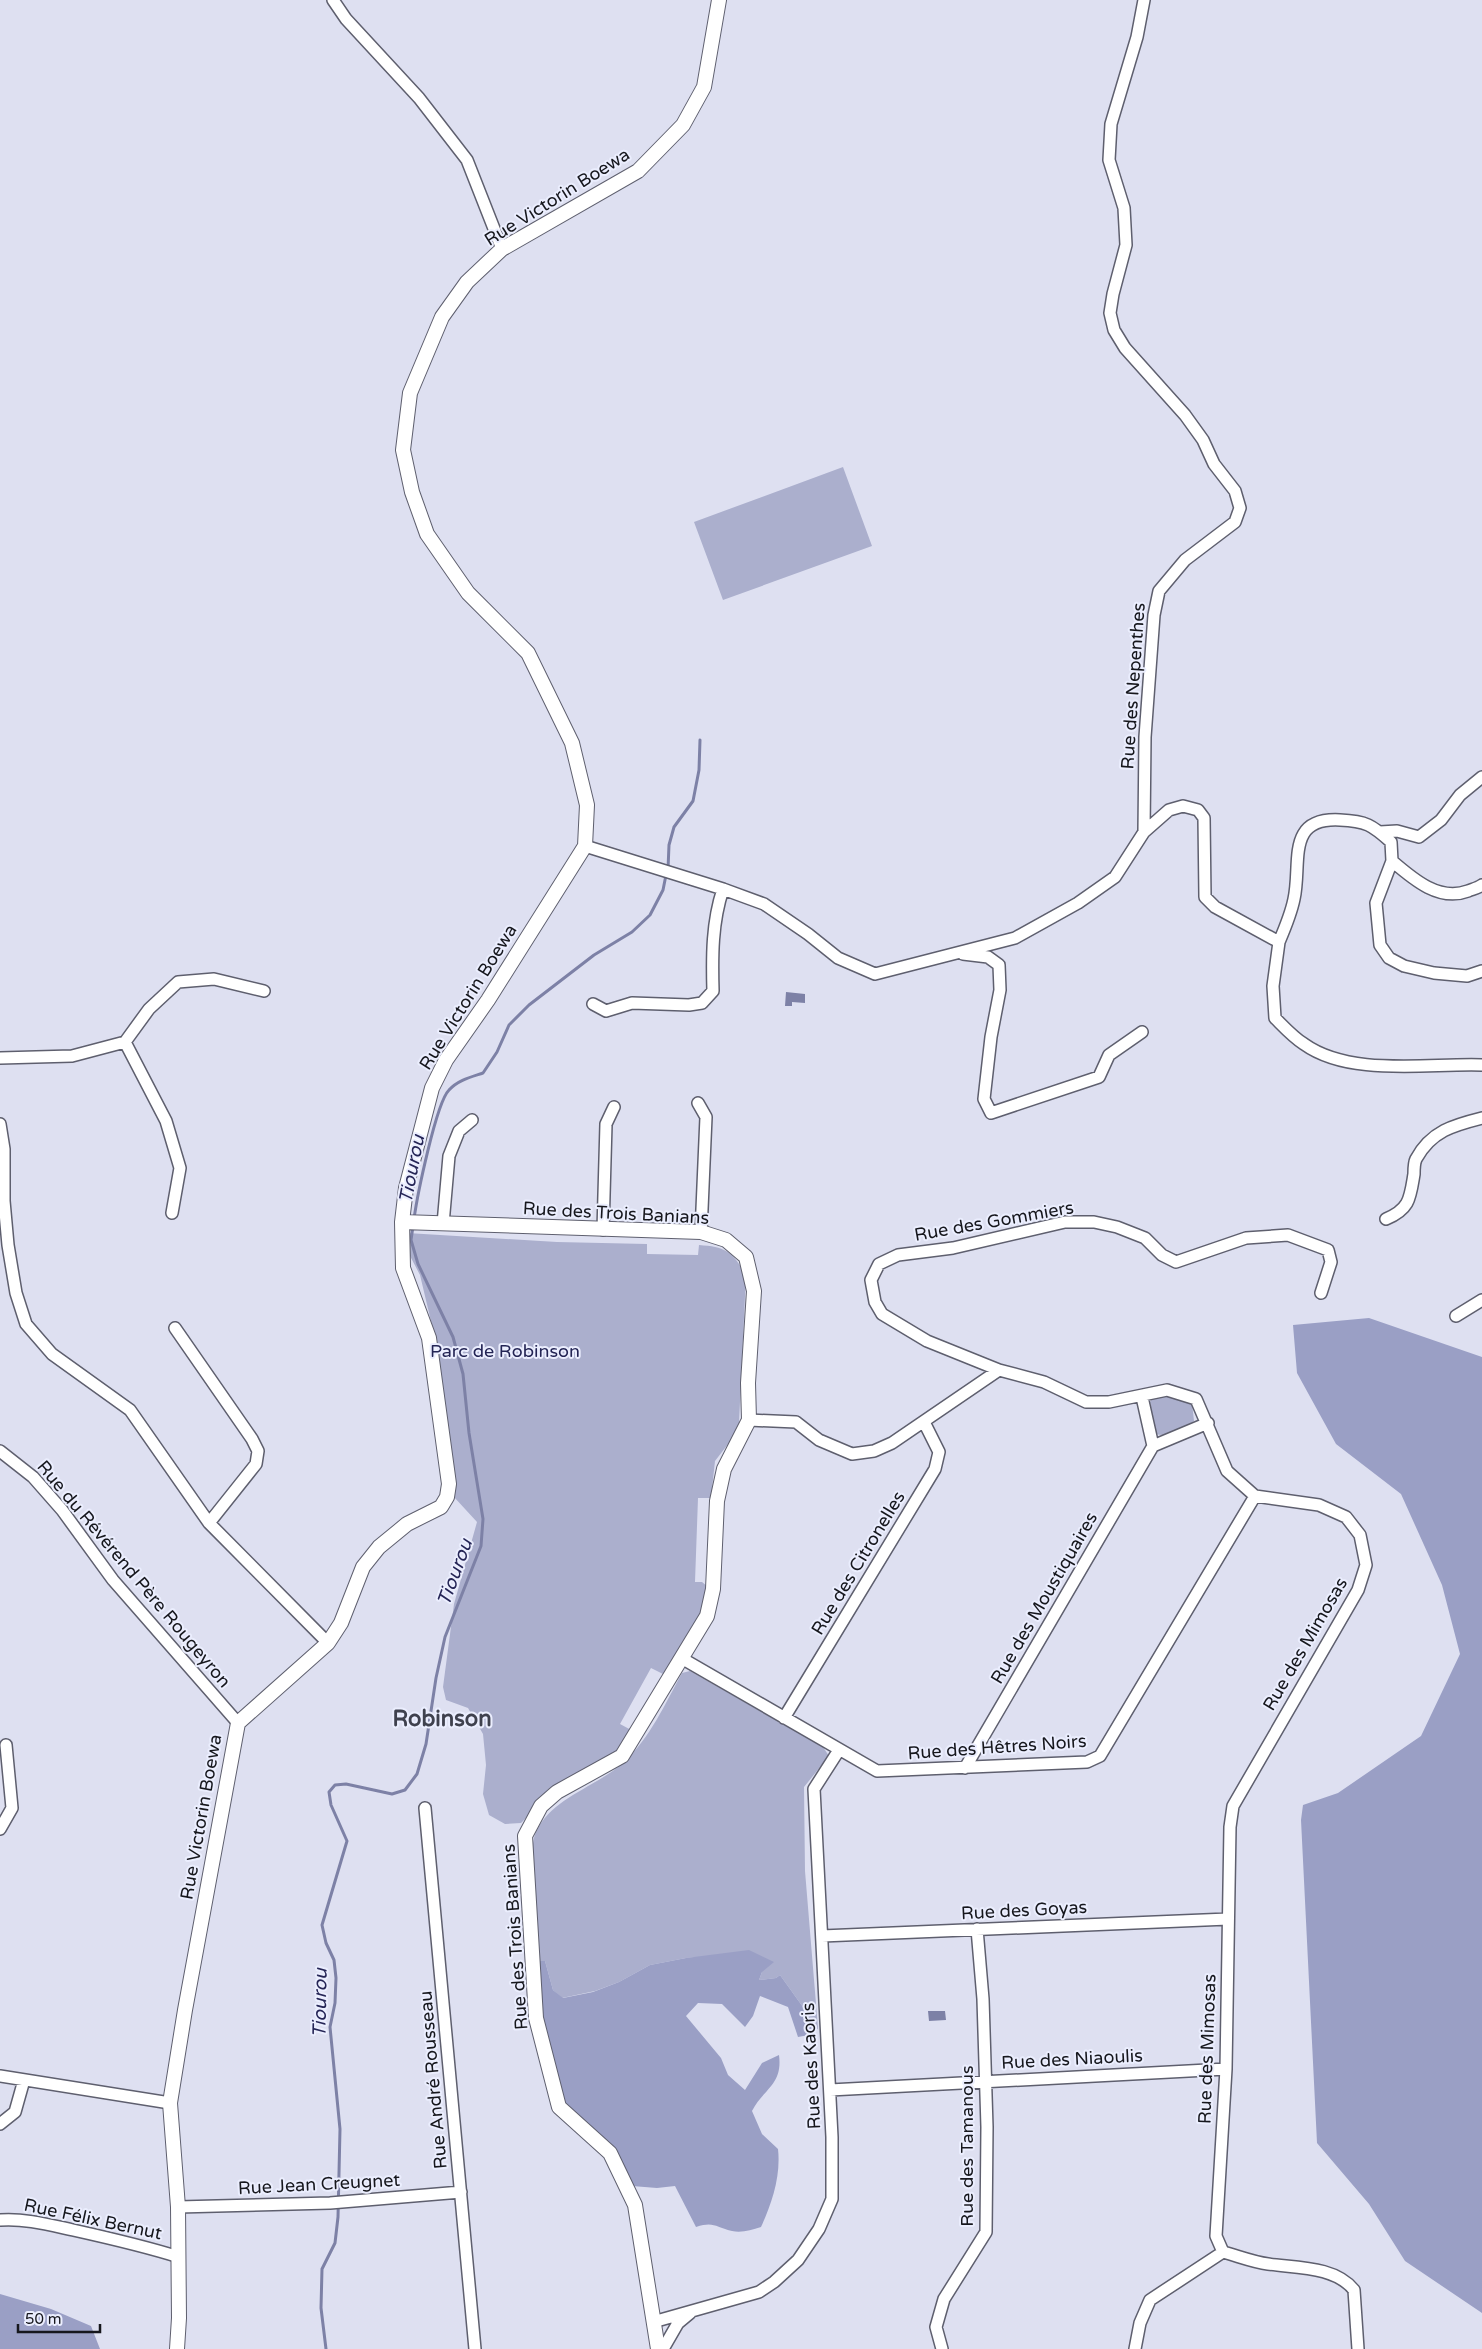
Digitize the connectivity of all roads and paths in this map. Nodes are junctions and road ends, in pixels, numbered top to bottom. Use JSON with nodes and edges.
{"nodes":[{"id":1,"x":333,"y":0,"type":"edge"},
{"id":2,"x":719,"y":0,"type":"edge"},
{"id":3,"x":1144,"y":0,"type":"edge"},
{"id":4,"x":502,"y":249,"type":"junction"},
{"id":5,"x":1482,"y":777,"type":"edge"},
{"id":6,"x":1144,"y":832,"type":"junction"},
{"id":7,"x":1380,"y":832,"type":"junction"},
{"id":8,"x":585,"y":846,"type":"junction"},
{"id":9,"x":1392,"y":862,"type":"junction"},
{"id":10,"x":1482,"y":885,"type":"edge"},
{"id":11,"x":723,"y":889,"type":"junction"},
{"id":12,"x":1279,"y":942,"type":"junction"},
{"id":13,"x":952,"y":953,"type":"junction"},
{"id":14,"x":1482,"y":971,"type":"edge"},
{"id":15,"x":264,"y":991,"type":"dead end"},
{"id":16,"x":593,"y":1004,"type":"dead end"},
{"id":17,"x":1142,"y":1032,"type":"dead end"},
{"id":18,"x":125,"y":1042,"type":"junction"},
{"id":19,"x":0,"y":1058,"type":"edge"},
{"id":20,"x":1482,"y":1065,"type":"edge"},
{"id":21,"x":698,"y":1103,"type":"dead end"},
{"id":22,"x":614,"y":1107,"type":"dead end"},
{"id":23,"x":1482,"y":1118,"type":"edge"},
{"id":24,"x":472,"y":1120,"type":"dead end"},
{"id":25,"x":0,"y":1124,"type":"edge"},
{"id":26,"x":172,"y":1213,"type":"dead end"},
{"id":27,"x":1386,"y":1219,"type":"dead end"},
{"id":28,"x":411,"y":1223,"type":"junction"},
{"id":29,"x":443,"y":1224,"type":"junction"},
{"id":30,"x":603,"y":1230,"type":"junction"},
{"id":31,"x":701,"y":1232,"type":"junction"},
{"id":32,"x":1321,"y":1293,"type":"dead end"},
{"id":33,"x":1482,"y":1300,"type":"edge"},
{"id":34,"x":1456,"y":1316,"type":"dead end"},
{"id":35,"x":175,"y":1328,"type":"dead end"},
{"id":36,"x":999,"y":1370,"type":"junction"},
{"id":37,"x":1142,"y":1397,"type":"junction"},
{"id":38,"x":750,"y":1420,"type":"junction"},
{"id":39,"x":924,"y":1422,"type":"junction"},
{"id":40,"x":1208,"y":1423,"type":"junction"},
{"id":41,"x":1154,"y":1446,"type":"junction"},
{"id":42,"x":0,"y":1451,"type":"edge"},
{"id":43,"x":1255,"y":1496,"type":"junction"},
{"id":44,"x":209,"y":1524,"type":"junction"},
{"id":45,"x":328,"y":1643,"type":"junction"},
{"id":46,"x":683,"y":1658,"type":"junction"},
{"id":47,"x":784,"y":1718,"type":"junction"},
{"id":48,"x":238,"y":1723,"type":"junction"},
{"id":49,"x":6,"y":1745,"type":"dead end"},
{"id":50,"x":839,"y":1750,"type":"junction"},
{"id":51,"x":965,"y":1768,"type":"junction"},
{"id":52,"x":425,"y":1808,"type":"dead end"},
{"id":53,"x":0,"y":1829,"type":"edge"},
{"id":54,"x":1228,"y":1919,"type":"junction"},
{"id":55,"x":977,"y":1929,"type":"junction"},
{"id":56,"x":822,"y":1936,"type":"junction"},
{"id":57,"x":1226,"y":2069,"type":"junction"},
{"id":58,"x":0,"y":2076,"type":"edge"},
{"id":59,"x":24,"y":2080,"type":"junction"},
{"id":60,"x":985,"y":2081,"type":"junction"},
{"id":61,"x":830,"y":2090,"type":"junction"},
{"id":62,"x":170,"y":2103,"type":"junction"},
{"id":63,"x":0,"y":2124,"type":"edge"},
{"id":64,"x":461,"y":2192,"type":"junction"},
{"id":65,"x":178,"y":2207,"type":"junction"},
{"id":66,"x":0,"y":2220,"type":"edge"},
{"id":67,"x":1223,"y":2252,"type":"junction"},
{"id":68,"x":179,"y":2257,"type":"junction"},
{"id":69,"x":695,"y":2310,"type":"junction"},
{"id":70,"x":653,"y":2322,"type":"junction"},
{"id":71,"x":177,"y":2349,"type":"edge"},
{"id":72,"x":475,"y":2349,"type":"edge"},
{"id":73,"x":658,"y":2349,"type":"edge"},
{"id":74,"x":663,"y":2349,"type":"edge"},
{"id":75,"x":942,"y":2349,"type":"edge"},
{"id":76,"x":1135,"y":2349,"type":"edge"},
{"id":77,"x":1358,"y":2349,"type":"edge"}],
"edges":[{"from":1,"to":4,"type":"street"},
{"from":2,"to":4,"type":"street","name":"Rue Victorin Boewa"},
{"from":3,"to":6,"type":"street","name":"Rue des Nepenthes"},
{"from":4,"to":8,"type":"street","name":"Rue Victorin Boewa"},
{"from":5,"to":7,"type":"street"},
{"from":6,"to":12,"type":"street"},
{"from":6,"to":13,"type":"street"},
{"from":7,"to":9,"type":"street"},
{"from":7,"to":12,"type":"street"},
{"from":8,"to":11,"type":"street"},
{"from":8,"to":28,"type":"street","name":"Rue Victorin Boewa"},
{"from":9,"to":10,"type":"street"},
{"from":9,"to":14,"type":"street"},
{"from":11,"to":13,"type":"street"},
{"from":11,"to":16,"type":"street"},
{"from":12,"to":20,"type":"street"},
{"from":13,"to":17,"type":"street"},
{"from":15,"to":18,"type":"street"},
{"from":18,"to":19,"type":"street"},
{"from":18,"to":26,"type":"street"},
{"from":21,"to":31,"type":"street"},
{"from":22,"to":30,"type":"street"},
{"from":23,"to":27,"type":"street"},
{"from":24,"to":29,"type":"street"},
{"from":25,"to":44,"type":"street"},
{"from":28,"to":29,"type":"street","name":"Rue des Trois Banians"},
{"from":28,"to":45,"type":"street","name":"Rue Victorin Boewa"},
{"from":29,"to":30,"type":"street","name":"Rue des Trois Banians"},
{"from":30,"to":31,"type":"street","name":"Rue des Trois Banians"},
{"from":31,"to":38,"type":"street","name":"Rue des Trois Banians"},
{"from":32,"to":36,"type":"street","name":"Rue des Gommiers"},
{"from":33,"to":34,"type":"street"},
{"from":35,"to":44,"type":"street"},
{"from":36,"to":37,"type":"street"},
{"from":36,"to":39,"type":"street"},
{"from":37,"to":40,"type":"street"},
{"from":37,"to":41,"type":"street"},
{"from":38,"to":39,"type":"street"},
{"from":38,"to":46,"type":"street","name":"Rue des Trois Banians"},
{"from":39,"to":47,"type":"street","name":"Rue des Citronelles"},
{"from":40,"to":41,"type":"street"},
{"from":40,"to":43,"type":"street"},
{"from":41,"to":51,"type":"street","name":"Rue des Moustiquaires"},
{"from":42,"to":48,"type":"street","name":"Rue du Révérend Père Rougeyron"},
{"from":43,"to":51,"type":"street","name":"Rue des Hêtres Noirs"},
{"from":43,"to":54,"type":"street","name":"Rue des Mimosas"},
{"from":44,"to":45,"type":"street"},
{"from":45,"to":48,"type":"street","name":"Rue Victorin Boewa"},
{"from":46,"to":47,"type":"street","name":"Rue des Hêtres Noirs"},
{"from":46,"to":70,"type":"street","name":"Rue des Trois Banians"},
{"from":47,"to":50,"type":"street","name":"Rue des Hêtres Noirs"},
{"from":48,"to":62,"type":"street","name":"Rue Victorin Boewa"},
{"from":49,"to":53,"type":"street"},
{"from":50,"to":51,"type":"street","name":"Rue des Hêtres Noirs"},
{"from":50,"to":56,"type":"street","name":"Rue des Kaoris"},
{"from":52,"to":64,"type":"street","name":"Rue André Rousseau"},
{"from":54,"to":55,"type":"street","name":"Rue des Goyas"},
{"from":54,"to":57,"type":"street","name":"Rue des Mimosas"},
{"from":55,"to":56,"type":"street","name":"Rue des Goyas"},
{"from":55,"to":60,"type":"street","name":"Rue des Tamanous"},
{"from":56,"to":61,"type":"street","name":"Rue des Kaoris"},
{"from":57,"to":60,"type":"street","name":"Rue des Niaoulis"},
{"from":57,"to":67,"type":"street","name":"Rue des Mimosas"},
{"from":58,"to":59,"type":"street"},
{"from":59,"to":62,"type":"street"},
{"from":59,"to":63,"type":"street"},
{"from":60,"to":61,"type":"street","name":"Rue des Niaoulis"},
{"from":60,"to":75,"type":"street","name":"Rue des Tamanous"},
{"from":61,"to":69,"type":"street","name":"Rue des Kaoris"},
{"from":62,"to":65,"type":"street","name":"Rue Victorin Boewa"},
{"from":64,"to":65,"type":"street","name":"Rue Jean Creugnet"},
{"from":64,"to":72,"type":"street","name":"Rue André Rousseau"},
{"from":65,"to":68,"type":"street","name":"Rue Victorin Boewa"},
{"from":66,"to":68,"type":"street","name":"Rue Félix Bernut"},
{"from":67,"to":76,"type":"street"},
{"from":67,"to":77,"type":"street"},
{"from":68,"to":71,"type":"street","name":"Rue Victorin Boewa"},
{"from":69,"to":70,"type":"street","name":"Rue des Kaoris"},
{"from":69,"to":74,"type":"street","name":"Rue des Kaoris"},
{"from":70,"to":73,"type":"street","name":"Rue des Trois Banians"}]}
